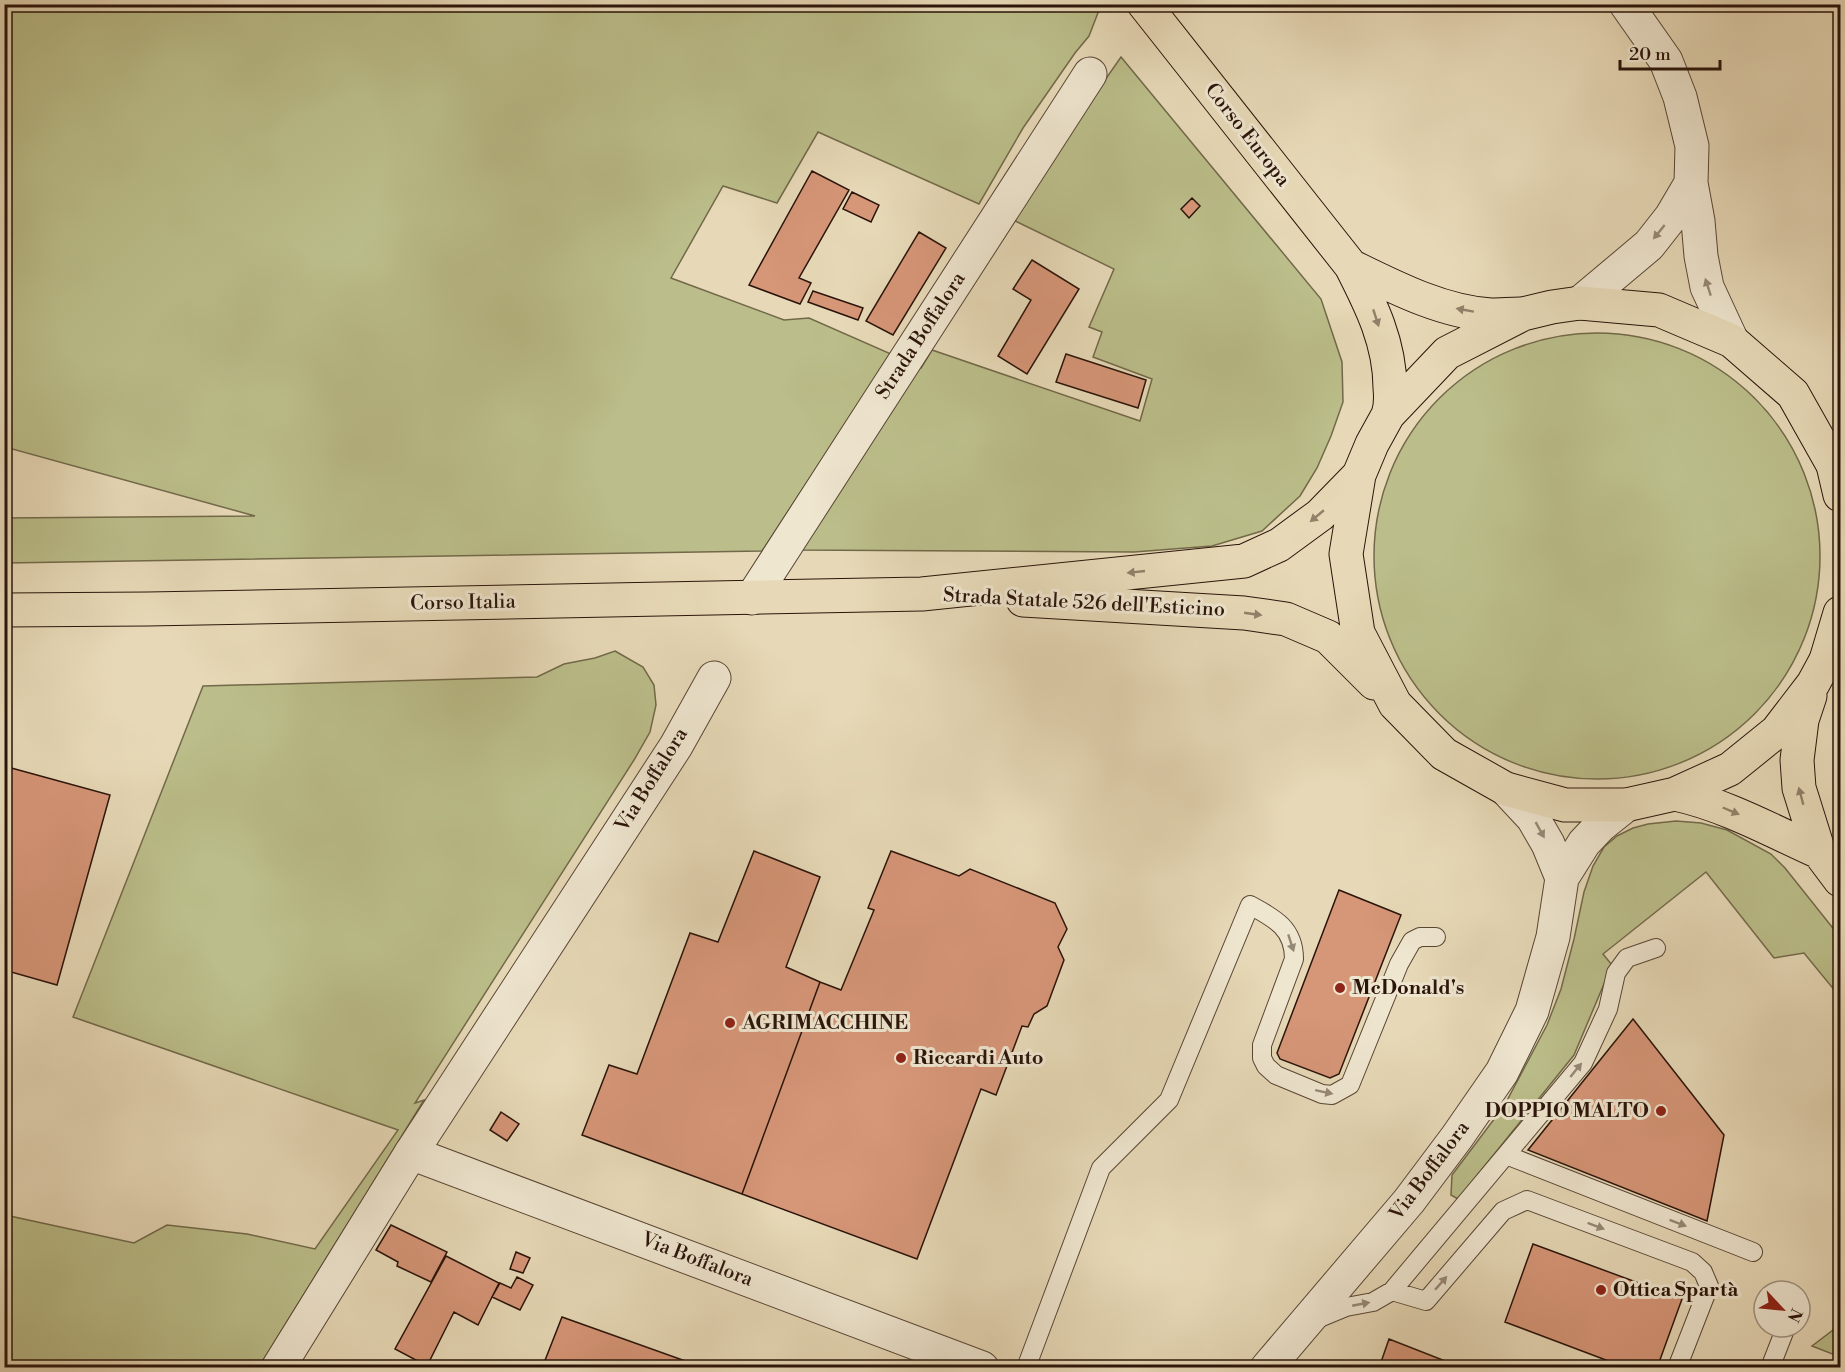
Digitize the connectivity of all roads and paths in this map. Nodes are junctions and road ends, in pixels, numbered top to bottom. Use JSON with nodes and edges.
{"nodes":[{"id":1,"x":1144,"y":4,"type":"edge"},
{"id":2,"x":1626,"y":4,"type":"edge"},
{"id":3,"x":1090,"y":74,"type":"dead end"},
{"id":4,"x":1691,"y":183,"type":"junction"},
{"id":5,"x":1350,"y":266,"type":"junction"},
{"id":6,"x":1580,"y":303,"type":"junction"},
{"id":7,"x":1523,"y":314,"type":"junction"},
{"id":8,"x":1732,"y":340,"type":"junction"},
{"id":9,"x":1388,"y":415,"type":"junction"},
{"id":10,"x":1359,"y":475,"type":"junction"},
{"id":11,"x":1838,"y":477,"type":"edge"},
{"id":12,"x":922,"y":594,"type":"junction"},
{"id":13,"x":752,"y":598,"type":"junction"},
{"id":14,"x":4,"y":610,"type":"edge"},
{"id":15,"x":1840,"y":614,"type":"edge"},
{"id":16,"x":1827,"y":665,"type":"edge"},
{"id":17,"x":714,"y":678,"type":"dead end"},
{"id":18,"x":1395,"y":704,"type":"junction"},
{"id":19,"x":1506,"y":789,"type":"junction"},
{"id":20,"x":1675,"y":794,"type":"junction"},
{"id":21,"x":1626,"y":805,"type":"junction"},
{"id":22,"x":1819,"y":852,"type":"junction"},
{"id":23,"x":1562,"y":878,"type":"junction"},
{"id":24,"x":1840,"y":880,"type":"edge"},
{"id":25,"x":1436,"y":937,"type":"dead end"},
{"id":26,"x":1656,"y":948,"type":"dead end"},
{"id":27,"x":411,"y":1153,"type":"junction"},
{"id":28,"x":1506,"y":1155,"type":"junction"},
{"id":29,"x":1753,"y":1252,"type":"dead end"},
{"id":30,"x":1392,"y":1291,"type":"junction"},
{"id":31,"x":1306,"y":1322,"type":"junction"},
{"id":32,"x":1781,"y":1339,"type":"edge"},
{"id":33,"x":278,"y":1368,"type":"edge"},
{"id":34,"x":982,"y":1368,"type":"edge"},
{"id":35,"x":1026,"y":1368,"type":"edge"},
{"id":36,"x":1267,"y":1368,"type":"edge"},
{"id":37,"x":1677,"y":1368,"type":"edge"},
{"id":38,"x":1770,"y":1368,"type":"edge"}],
"edges":[{"from":1,"to":5,"type":"main road","name":"Corso Europa"},
{"from":2,"to":4,"type":"street"},
{"from":3,"to":13,"type":"street","name":"Strada Boffalora"},
{"from":4,"to":6,"type":"street","one_way":true},
{"from":8,"to":4,"type":"street","one_way":true},
{"from":7,"to":5,"type":"main road","name":"Corso Europa","one_way":true},
{"from":5,"to":9,"type":"main road","name":"Corso Europa","one_way":true},
{"from":6,"to":7,"type":"main road","name":"Corso Europa"},
{"from":6,"to":8,"type":"main road","name":"Corso Europa"},
{"from":7,"to":9,"type":"main road","name":"Corso Europa"},
{"from":8,"to":11,"type":"main road","name":"Corso Europa"},
{"from":9,"to":10,"type":"main road","name":"Corso Europa"},
{"from":10,"to":12,"type":"main road","name":"Strada Statale 526 dell'Esticino","one_way":true},
{"from":10,"to":18,"type":"main road","name":"Corso Europa"},
{"from":12,"to":13,"type":"main road","name":"Corso Italia"},
{"from":12,"to":18,"type":"main road","name":"Strada Statale 526 dell'Esticino","one_way":true},
{"from":13,"to":14,"type":"main road","name":"Corso Italia"},
{"from":15,"to":16,"type":"main road","name":"Corso Europa"},
{"from":16,"to":20,"type":"main road","name":"Corso Europa"},
{"from":22,"to":16,"type":"main road","name":"Corso Europa","one_way":true},
{"from":17,"to":27,"type":"street","name":"Via Boffalora"},
{"from":18,"to":19,"type":"main road","name":"Corso Europa"},
{"from":19,"to":21,"type":"main road","name":"Corso Europa"},
{"from":19,"to":23,"type":"street","one_way":true},
{"from":20,"to":21,"type":"main road","name":"Corso Europa"},
{"from":20,"to":22,"type":"main road","name":"Corso Europa","one_way":true},
{"from":21,"to":23,"type":"street","name":"Via Boffalora"},
{"from":22,"to":24,"type":"main road","name":"Corso Europa"},
{"from":23,"to":31,"type":"street","name":"Via Boffalora"},
{"from":35,"to":25,"type":"lane","one_way":true},
{"from":28,"to":26,"type":"lane","one_way":true},
{"from":27,"to":33,"type":"street","name":"Via Boffalora"},
{"from":27,"to":34,"type":"street","name":"Via Boffalora"},
{"from":28,"to":29,"type":"lane","one_way":true},
{"from":28,"to":30,"type":"lane"},
{"from":31,"to":30,"type":"lane","one_way":true},
{"from":30,"to":37,"type":"lane","one_way":true},
{"from":31,"to":36,"type":"street","name":"Via Boffalora"},
{"from":32,"to":38,"type":"lane"}]}
